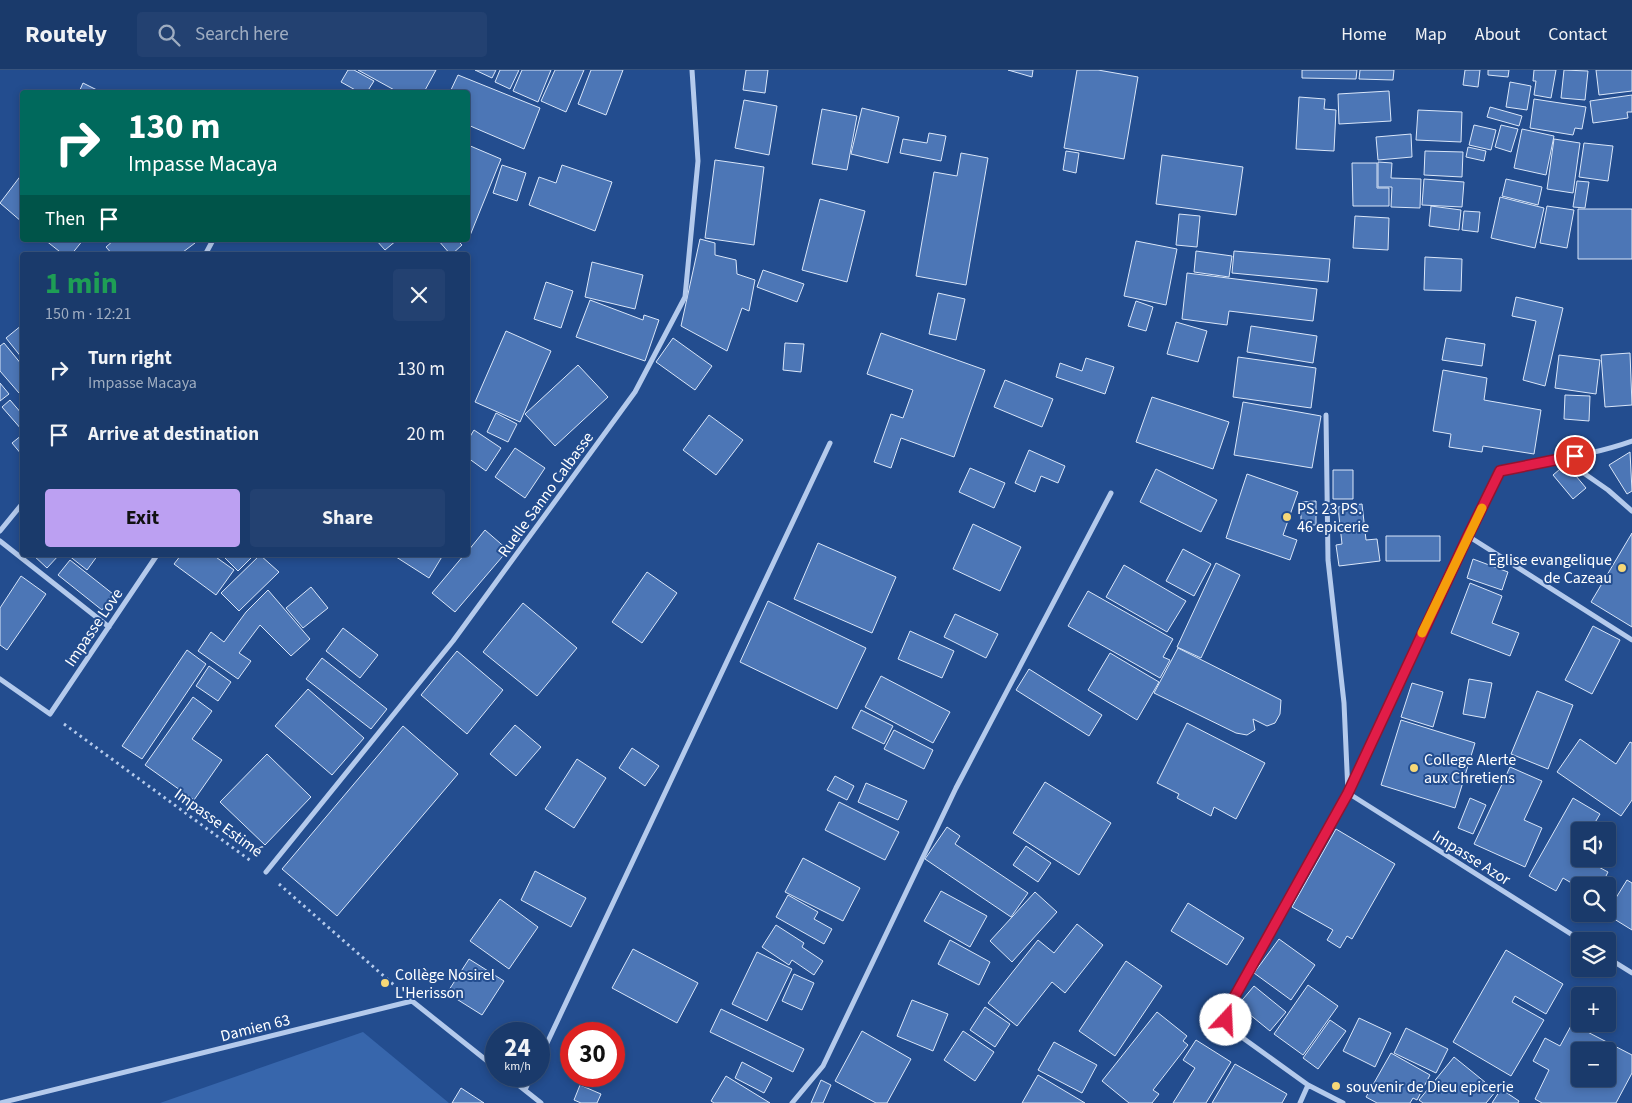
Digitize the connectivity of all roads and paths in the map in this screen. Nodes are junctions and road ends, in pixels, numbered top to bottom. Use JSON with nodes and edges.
{"nodes":[{"id":1,"x":692,"y":70,"type":"edge"},
{"id":2,"x":1326,"y":415,"type":"dead end"},
{"id":3,"x":1632,"y":441,"type":"edge"},
{"id":4,"x":830,"y":443,"type":"dead end"},
{"id":5,"x":1561,"y":457,"type":"junction"},
{"id":6,"x":1111,"y":493,"type":"dead end"},
{"id":7,"x":20,"y":506,"type":"edge"},
{"id":8,"x":1632,"y":511,"type":"edge"},
{"id":9,"x":0,"y":531,"type":"edge"},
{"id":10,"x":1468,"y":536,"type":"junction"},
{"id":11,"x":0,"y":541,"type":"edge"},
{"id":12,"x":20,"y":557,"type":"edge"},
{"id":13,"x":20,"y":557,"type":"edge"},
{"id":14,"x":156,"y":557,"type":"edge"},
{"id":15,"x":109,"y":627,"type":"junction"},
{"id":16,"x":1632,"y":640,"type":"edge"},
{"id":17,"x":0,"y":679,"type":"edge"},
{"id":18,"x":50,"y":714,"type":"junction"},
{"id":19,"x":1348,"y":793,"type":"junction"},
{"id":20,"x":266,"y":872,"type":"junction"},
{"id":21,"x":1571,"y":934,"type":"edge"},
{"id":22,"x":1616,"y":963,"type":"edge"},
{"id":23,"x":1632,"y":973,"type":"edge"},
{"id":24,"x":412,"y":1001,"type":"junction"},
{"id":25,"x":550,"y":1037,"type":"edge"},
{"id":26,"x":485,"y":1059,"type":"edge"},
{"id":27,"x":1308,"y":1085,"type":"junction"},
{"id":28,"x":521,"y":1087,"type":"edge"},
{"id":29,"x":526,"y":1087,"type":"edge"},
{"id":30,"x":525,"y":1090,"type":"junction"},
{"id":31,"x":0,"y":1102,"type":"edge"},
{"id":32,"x":541,"y":1103,"type":"edge"},
{"id":33,"x":792,"y":1103,"type":"edge"},
{"id":34,"x":1300,"y":1103,"type":"edge"},
{"id":35,"x":1343,"y":1103,"type":"edge"}],
"edges":[{"from":1,"to":20,"type":"street","name":"Ruelle Sanno Calbasse"},
{"from":2,"to":19,"type":"street"},
{"from":3,"to":5,"type":"street"},
{"from":4,"to":25,"type":"street"},
{"from":5,"to":8,"type":"street"},
{"from":5,"to":10,"type":"street"},
{"from":6,"to":33,"type":"street"},
{"from":7,"to":9,"type":"street"},
{"from":10,"to":16,"type":"street"},
{"from":10,"to":19,"type":"street"},
{"from":11,"to":13,"type":"street"},
{"from":12,"to":15,"type":"street"},
{"from":14,"to":15,"type":"street","name":"Impasse Love"},
{"from":15,"to":18,"type":"street","name":"Impasse Love"},
{"from":17,"to":18,"type":"street"},
{"from":18,"to":20,"type":"path","name":"Impasse Estimé"},
{"from":19,"to":21,"type":"street","name":"Impasse Azor"},
{"from":19,"to":27,"type":"street"},
{"from":20,"to":24,"type":"path","name":"Impasse Estimé"},
{"from":22,"to":23,"type":"street"},
{"from":24,"to":26,"type":"street"},
{"from":24,"to":31,"type":"street","name":"Damien 63"},
{"from":27,"to":34,"type":"street"},
{"from":27,"to":35,"type":"street"},
{"from":28,"to":30,"type":"street"},
{"from":29,"to":30,"type":"street"},
{"from":30,"to":32,"type":"street"}]}
